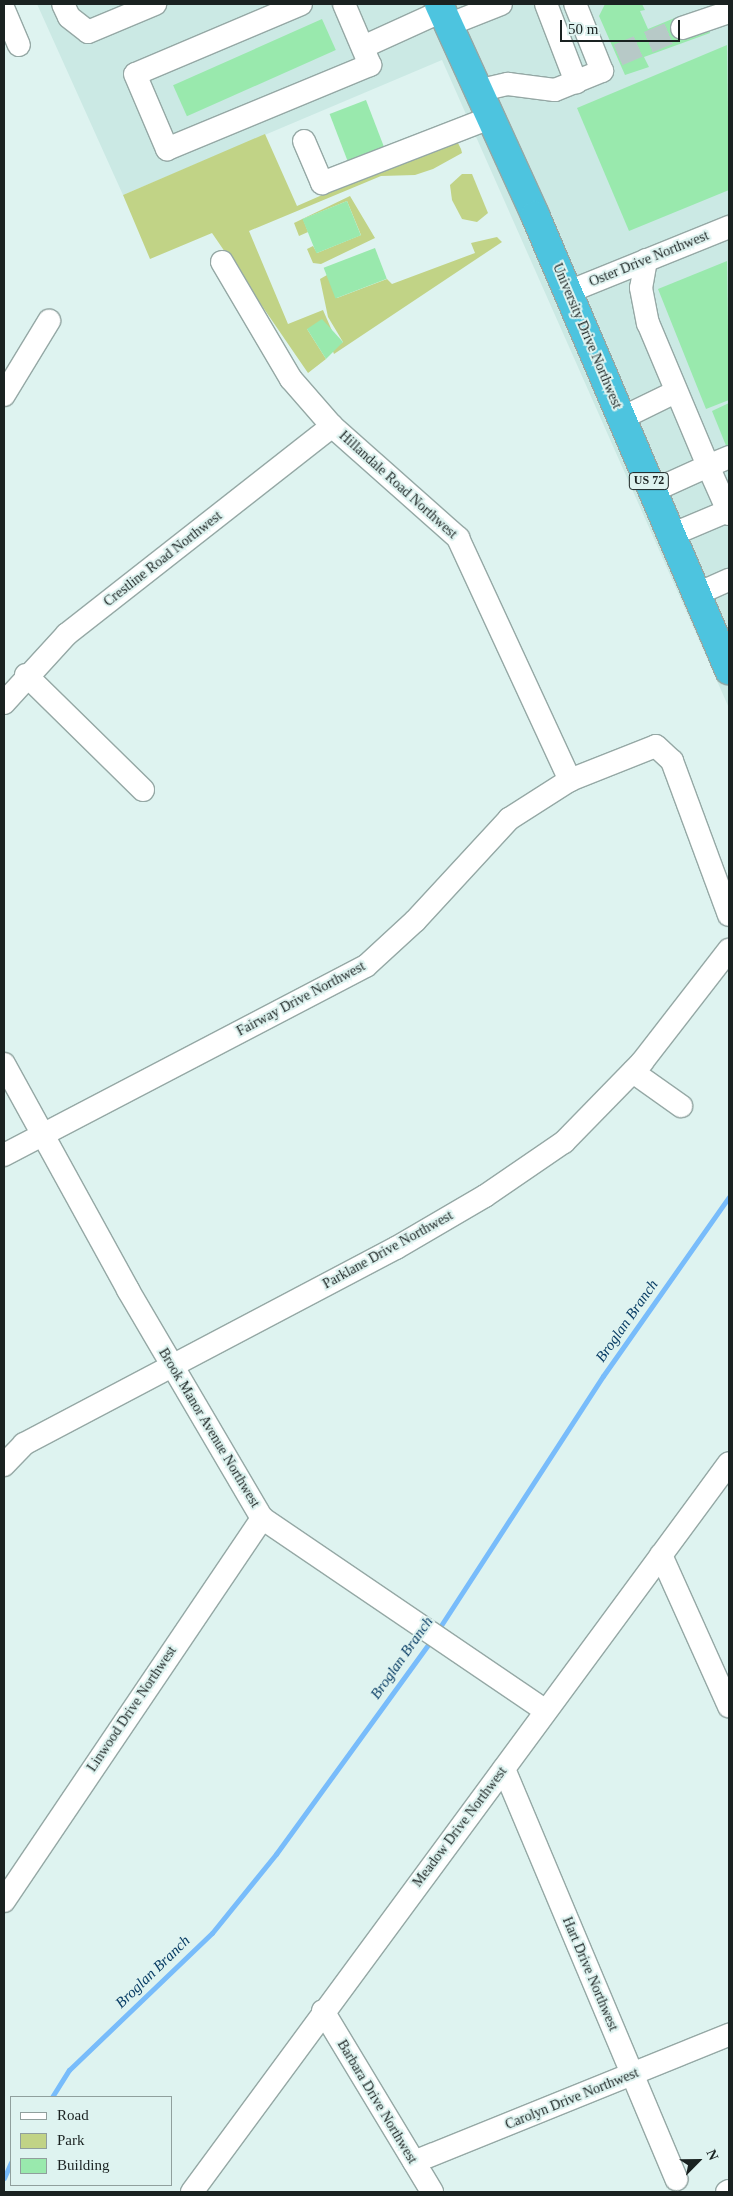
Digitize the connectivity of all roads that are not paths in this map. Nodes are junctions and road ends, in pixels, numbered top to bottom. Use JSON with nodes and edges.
{"nodes":[{"id":1,"x":63,"y":4,"type":"edge"},
{"id":2,"x":155,"y":4,"type":"edge"},
{"id":3,"x":301,"y":4,"type":"edge"},
{"id":4,"x":344,"y":4,"type":"edge"},
{"id":5,"x":501,"y":4,"type":"edge"},
{"id":6,"x":546,"y":4,"type":"edge"},
{"id":7,"x":575,"y":4,"type":"edge"},
{"id":8,"x":4,"y":10,"type":"edge"},
{"id":9,"x":729,"y":12,"type":"edge"},
{"id":10,"x":443,"y":13,"type":"edge"},
{"id":11,"x":682,"y":28,"type":"tunnel mouth"},
{"id":12,"x":19,"y":45,"type":"dead end"},
{"id":13,"x":363,"y":47,"type":"junction"},
{"id":14,"x":576,"y":82,"type":"junction"},
{"id":15,"x":477,"y":91,"type":"junction"},
{"id":16,"x":490,"y":118,"type":"junction"},
{"id":17,"x":304,"y":141,"type":"dead end"},
{"id":18,"x":729,"y":227,"type":"edge"},
{"id":19,"x":646,"y":260,"type":"junction"},
{"id":20,"x":222,"y":262,"type":"dead end"},
{"id":21,"x":568,"y":292,"type":"junction"},
{"id":22,"x":49,"y":321,"type":"dead end"},
{"id":23,"x":675,"y":392,"type":"junction"},
{"id":24,"x":4,"y":395,"type":"edge"},
{"id":25,"x":622,"y":418,"type":"junction"},
{"id":26,"x":332,"y":426,"type":"junction"},
{"id":27,"x":729,"y":457,"type":"edge"},
{"id":28,"x":708,"y":466,"type":"junction"},
{"id":29,"x":653,"y":491,"type":"junction"},
{"id":30,"x":729,"y":512,"type":"edge"},
{"id":31,"x":672,"y":534,"type":"junction"},
{"id":32,"x":729,"y":580,"type":"edge"},
{"id":33,"x":697,"y":594,"type":"junction"},
{"id":34,"x":729,"y":670,"type":"edge"},
{"id":35,"x":26,"y":675,"type":"junction"},
{"id":36,"x":4,"y":703,"type":"edge"},
{"id":37,"x":570,"y":780,"type":"junction"},
{"id":38,"x":142,"y":790,"type":"dead end"},
{"id":39,"x":729,"y":915,"type":"edge"},
{"id":40,"x":723,"y":958,"type":"edge"},
{"id":41,"x":4,"y":1064,"type":"edge"},
{"id":42,"x":633,"y":1072,"type":"junction"},
{"id":43,"x":681,"y":1106,"type":"dead end"},
{"id":44,"x":42,"y":1135,"type":"junction"},
{"id":45,"x":4,"y":1155,"type":"edge"},
{"id":46,"x":170,"y":1364,"type":"junction"},
{"id":47,"x":729,"y":1463,"type":"edge"},
{"id":48,"x":4,"y":1465,"type":"edge"},
{"id":49,"x":262,"y":1518,"type":"junction"},
{"id":50,"x":661,"y":1555,"type":"junction"},
{"id":51,"x":729,"y":1706,"type":"edge"},
{"id":52,"x":546,"y":1711,"type":"junction"},
{"id":53,"x":504,"y":1769,"type":"junction"},
{"id":54,"x":4,"y":1901,"type":"edge"},
{"id":55,"x":323,"y":2011,"type":"junction"},
{"id":56,"x":729,"y":2035,"type":"edge"},
{"id":57,"x":632,"y":2074,"type":"junction"},
{"id":58,"x":414,"y":2162,"type":"junction"},
{"id":59,"x":676,"y":2179,"type":"dead end"},
{"id":60,"x":192,"y":2192,"type":"edge"},
{"id":61,"x":432,"y":2192,"type":"edge"}],
"edges":[{"from":1,"to":2,"type":"street"},
{"from":3,"to":13,"type":"street"},
{"from":4,"to":13,"type":"street"},
{"from":5,"to":10,"type":"street"},
{"from":6,"to":14,"type":"street"},
{"from":7,"to":14,"type":"street"},
{"from":8,"to":12,"type":"street"},
{"from":9,"to":11,"type":"street"},
{"from":10,"to":13,"type":"street"},
{"from":10,"to":15,"type":"highway","name":"University Drive Northwest","number":"US 72"},
{"from":14,"to":15,"type":"street"},
{"from":15,"to":16,"type":"highway","name":"University Drive Northwest","number":"US 72"},
{"from":16,"to":17,"type":"street"},
{"from":16,"to":21,"type":"highway","name":"University Drive Northwest","number":"US 72"},
{"from":18,"to":19,"type":"street","name":"Oster Drive Northwest"},
{"from":19,"to":21,"type":"street","name":"Oster Drive Northwest"},
{"from":19,"to":23,"type":"street"},
{"from":20,"to":26,"type":"street","name":"Hillandale Road Northwest"},
{"from":21,"to":25,"type":"highway","name":"University Drive Northwest","number":"US 72"},
{"from":22,"to":24,"type":"street"},
{"from":23,"to":25,"type":"street"},
{"from":23,"to":28,"type":"street"},
{"from":25,"to":29,"type":"highway","name":"University Drive Northwest","number":"US 72"},
{"from":26,"to":35,"type":"street","name":"Crestline Road Northwest"},
{"from":26,"to":37,"type":"street","name":"Hillandale Road Northwest"},
{"from":27,"to":28,"type":"street"},
{"from":28,"to":29,"type":"street"},
{"from":28,"to":30,"type":"street"},
{"from":29,"to":31,"type":"highway","name":"University Drive Northwest","number":"US 72"},
{"from":30,"to":31,"type":"street"},
{"from":31,"to":33,"type":"highway","name":"University Drive Northwest","number":"US 72"},
{"from":32,"to":33,"type":"street"},
{"from":33,"to":34,"type":"highway","name":"University Drive Northwest","number":"US 72"},
{"from":35,"to":36,"type":"street","name":"Crestline Road Northwest"},
{"from":35,"to":38,"type":"street"},
{"from":37,"to":39,"type":"street","name":"Fairway Drive Northwest"},
{"from":37,"to":44,"type":"street","name":"Fairway Drive Northwest"},
{"from":40,"to":42,"type":"street","name":"Parklane Drive Northwest"},
{"from":41,"to":44,"type":"street","name":"Brook Manor Avenue Northwest"},
{"from":42,"to":43,"type":"street"},
{"from":42,"to":46,"type":"street","name":"Parklane Drive Northwest"},
{"from":44,"to":45,"type":"street","name":"Fairway Drive Northwest"},
{"from":44,"to":46,"type":"street","name":"Brook Manor Avenue Northwest"},
{"from":46,"to":48,"type":"street","name":"Parklane Drive Northwest"},
{"from":46,"to":49,"type":"street","name":"Brook Manor Avenue Northwest"},
{"from":47,"to":50,"type":"street","name":"Meadow Drive Northwest"},
{"from":49,"to":52,"type":"street","name":"Brook Manor Avenue Northwest"},
{"from":49,"to":54,"type":"street","name":"Linwood Drive Northwest"},
{"from":50,"to":51,"type":"street"},
{"from":50,"to":52,"type":"street","name":"Meadow Drive Northwest"},
{"from":52,"to":53,"type":"street","name":"Meadow Drive Northwest"},
{"from":53,"to":55,"type":"street","name":"Meadow Drive Northwest"},
{"from":53,"to":57,"type":"street","name":"Hart Drive Northwest"},
{"from":55,"to":58,"type":"street","name":"Barbara Drive Northwest"},
{"from":55,"to":60,"type":"street","name":"Meadow Drive Northwest"},
{"from":56,"to":57,"type":"street","name":"Carolyn Drive Northwest"},
{"from":57,"to":58,"type":"street","name":"Carolyn Drive Northwest"},
{"from":57,"to":59,"type":"street","name":"Hart Drive Northwest"},
{"from":58,"to":61,"type":"street","name":"Barbara Drive Northwest"}]}
